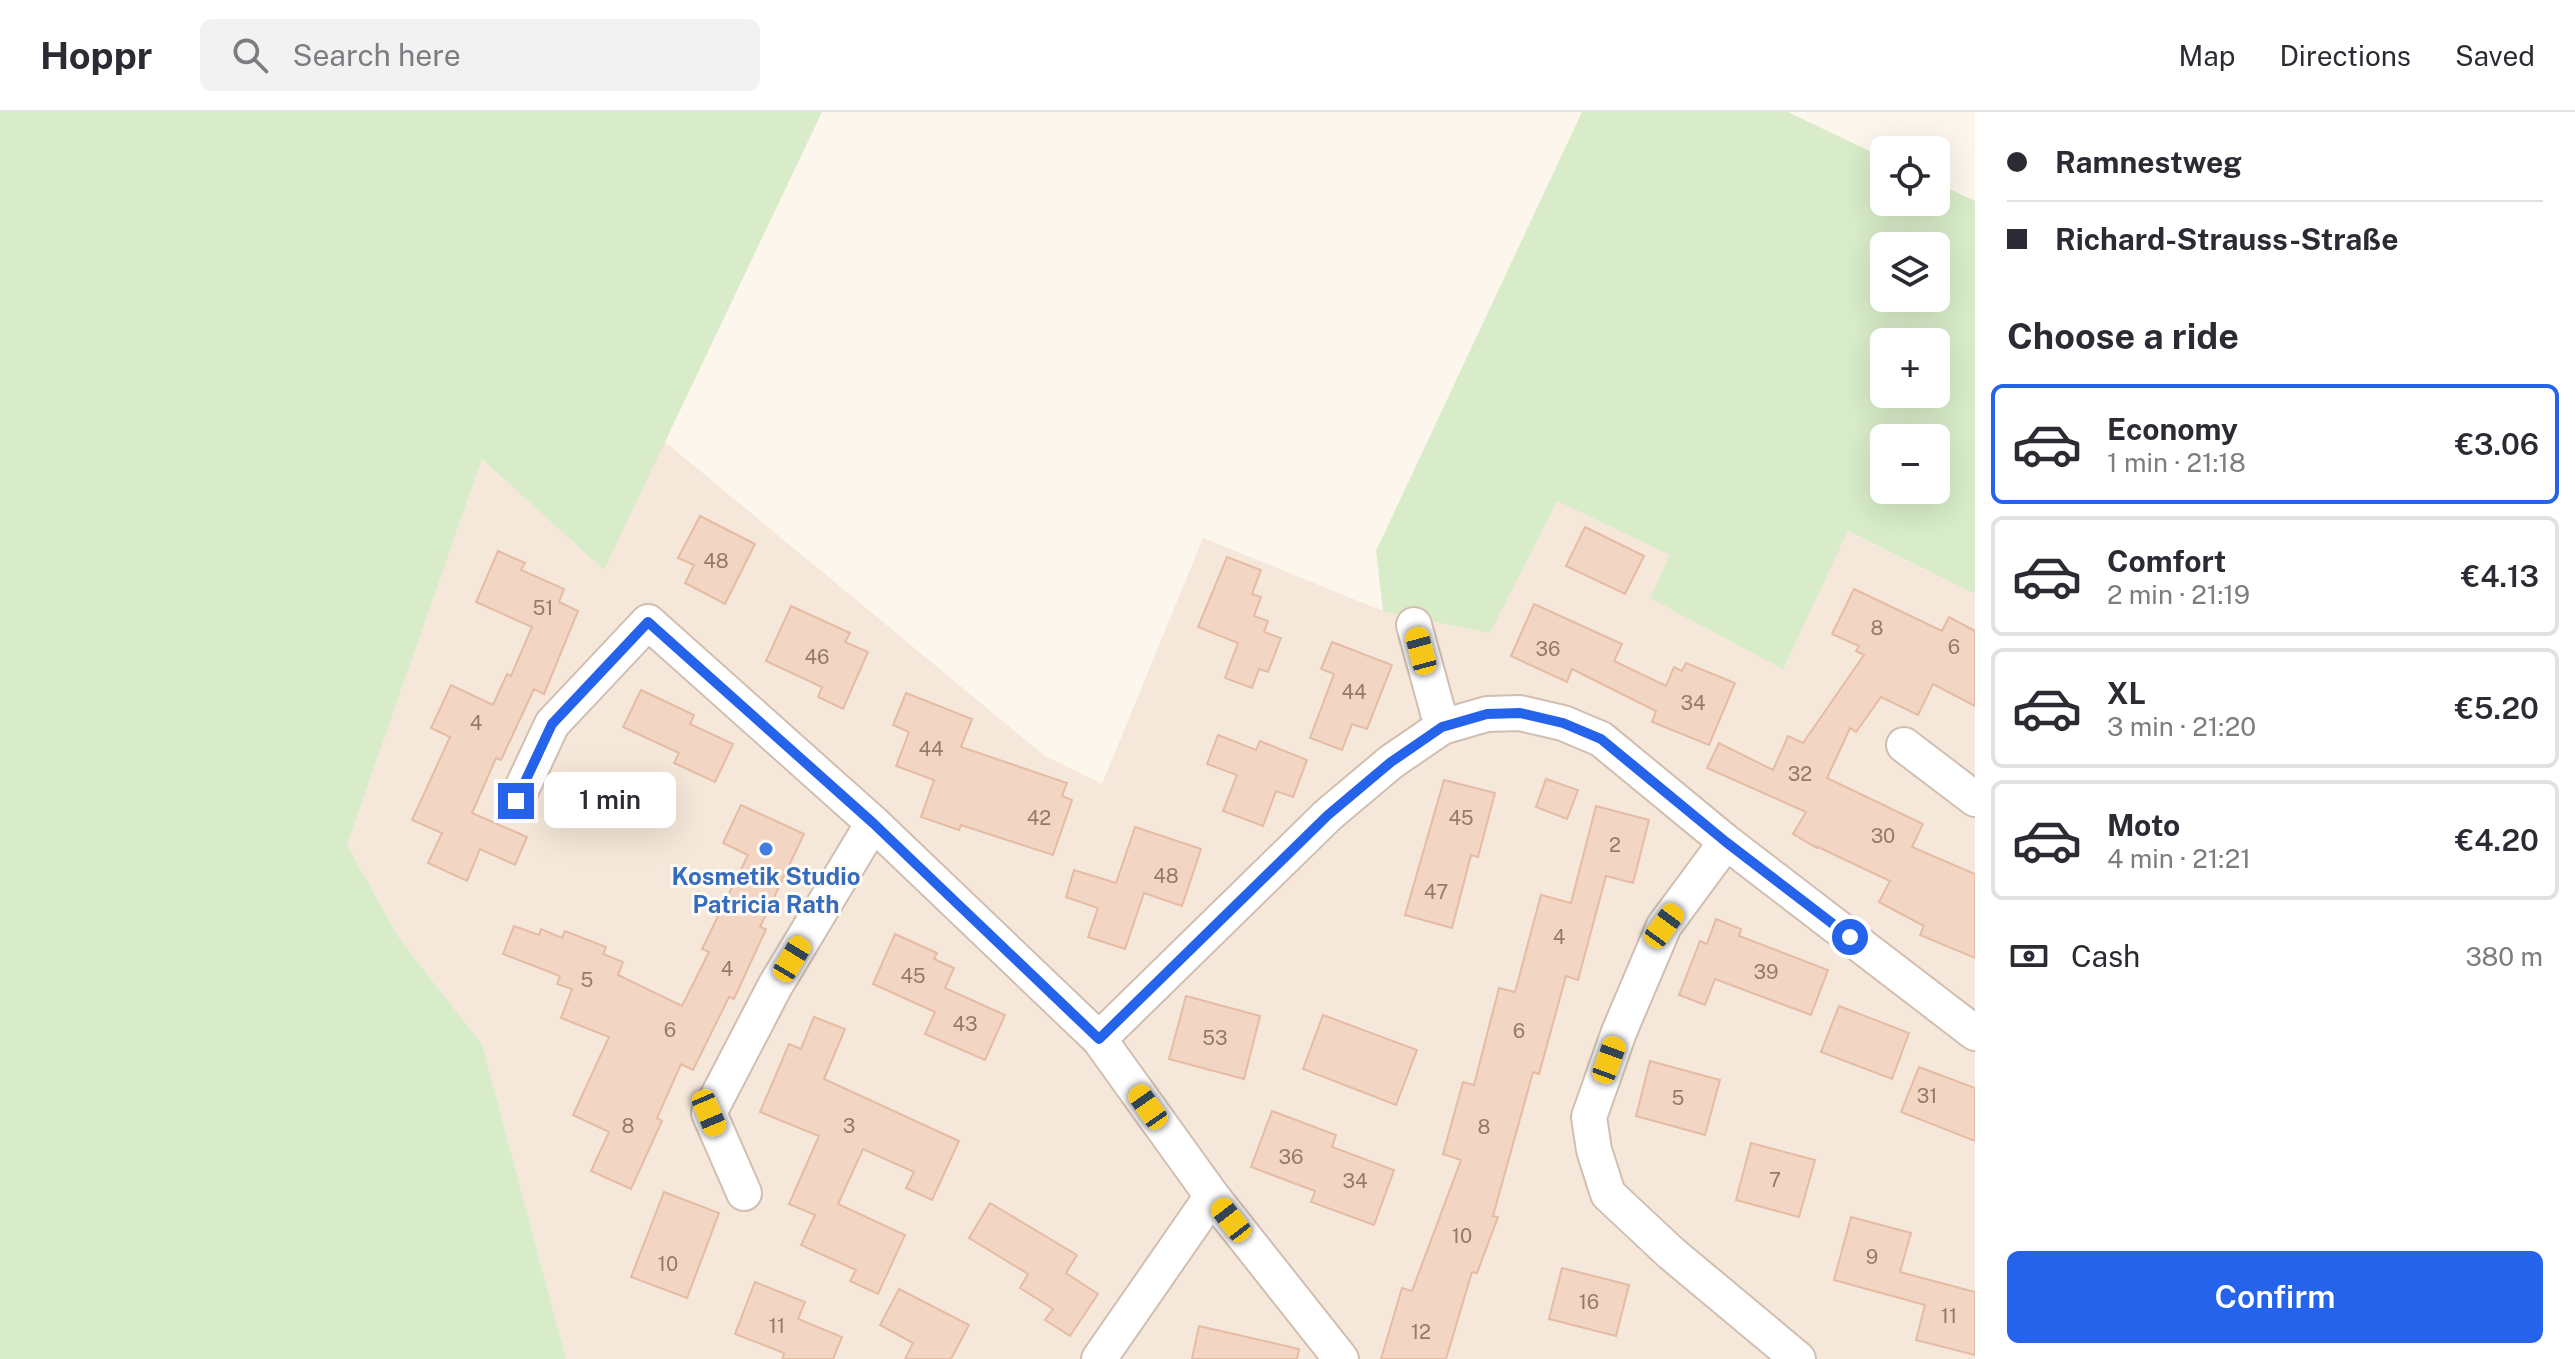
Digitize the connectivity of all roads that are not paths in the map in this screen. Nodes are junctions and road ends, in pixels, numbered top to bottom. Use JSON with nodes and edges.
{"nodes":[{"id":1,"x":1414,"y":625,"type":"dead end"},
{"id":2,"x":1442,"y":727,"type":"junction"},
{"id":3,"x":1904,"y":745,"type":"dead end"},
{"id":4,"x":1975,"y":799,"type":"edge"},
{"id":5,"x":516,"y":801,"type":"dead end"},
{"id":6,"x":873,"y":823,"type":"junction"},
{"id":7,"x":1726,"y":842,"type":"junction"},
{"id":8,"x":1975,"y":1033,"type":"edge"},
{"id":9,"x":1099,"y":1039,"type":"junction"},
{"id":10,"x":744,"y":1193,"type":"dead end"},
{"id":11,"x":1212,"y":1196,"type":"junction"},
{"id":12,"x":1099,"y":1359,"type":"edge"},
{"id":13,"x":1341,"y":1359,"type":"edge"},
{"id":14,"x":1798,"y":1359,"type":"edge"}],
"edges":[{"from":1,"to":2,"type":"street"},
{"from":2,"to":7,"type":"street"},
{"from":2,"to":9,"type":"street"},
{"from":3,"to":4,"type":"street"},
{"from":5,"to":6,"type":"street"},
{"from":6,"to":9,"type":"street"},
{"from":6,"to":10,"type":"street"},
{"from":7,"to":8,"type":"street"},
{"from":7,"to":14,"type":"street"},
{"from":9,"to":11,"type":"street"},
{"from":11,"to":12,"type":"street"},
{"from":11,"to":13,"type":"street"}]}
